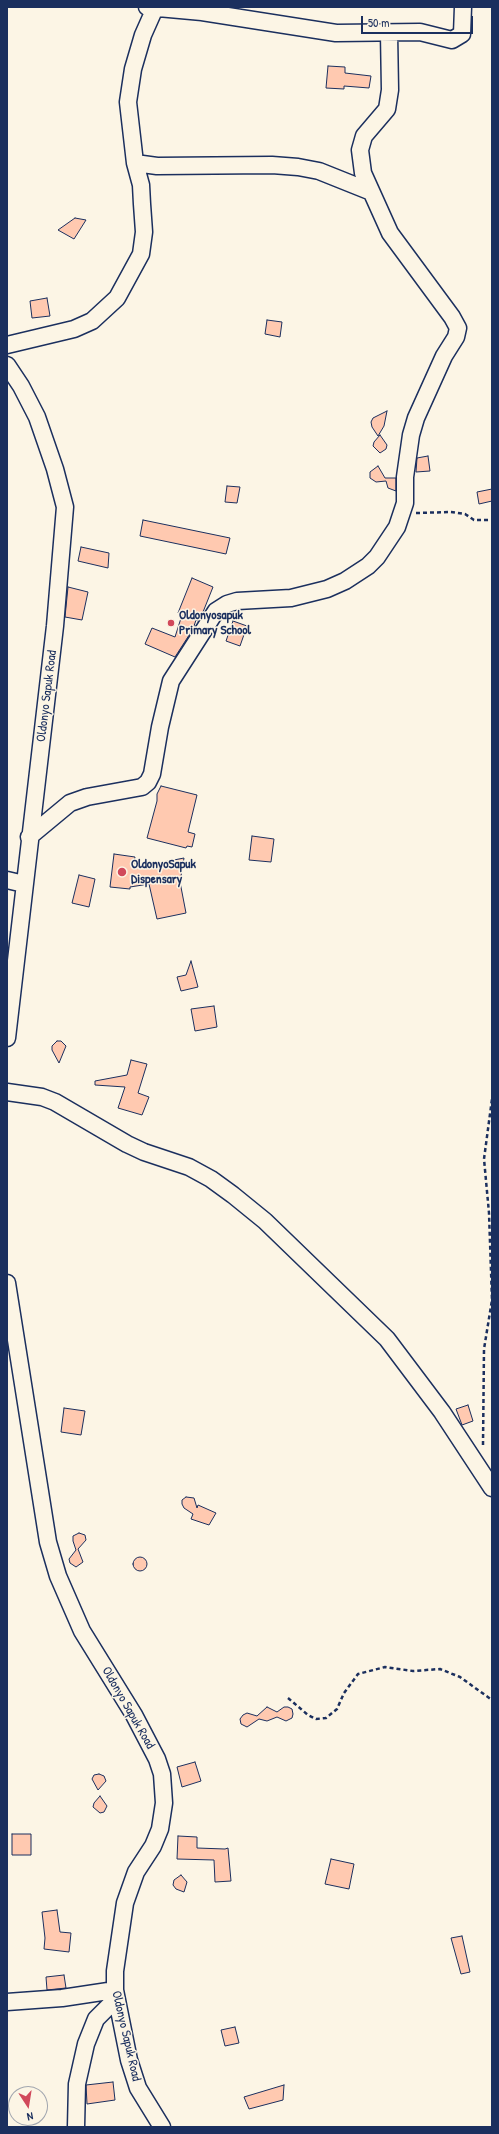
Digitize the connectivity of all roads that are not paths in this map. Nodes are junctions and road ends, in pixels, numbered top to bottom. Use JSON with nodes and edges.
{"nodes":[{"id":1,"x":151,"y":7,"type":"edge"},
{"id":2,"x":464,"y":7,"type":"edge"},
{"id":3,"x":389,"y":33,"type":"junction"},
{"id":4,"x":135,"y":163,"type":"junction"},
{"id":5,"x":369,"y":191,"type":"junction"},
{"id":6,"x":7,"y":345,"type":"edge"},
{"id":7,"x":7,"y":365,"type":"edge"},
{"id":8,"x":29,"y":837,"type":"junction"},
{"id":9,"x":7,"y":880,"type":"edge"},
{"id":10,"x":24,"y":884,"type":"junction"},
{"id":11,"x":7,"y":1038,"type":"edge"},
{"id":12,"x":7,"y":1092,"type":"edge"},
{"id":13,"x":7,"y":1283,"type":"edge"},
{"id":14,"x":492,"y":1488,"type":"edge"},
{"id":15,"x":115,"y":1994,"type":"junction"},
{"id":16,"x":7,"y":2002,"type":"edge"},
{"id":17,"x":76,"y":2127,"type":"edge"},
{"id":18,"x":162,"y":2127,"type":"edge"}],
"edges":[{"from":1,"to":3,"type":"street"},
{"from":1,"to":4,"type":"street"},
{"from":2,"to":3,"type":"street"},
{"from":3,"to":5,"type":"street"},
{"from":4,"to":5,"type":"street"},
{"from":4,"to":6,"type":"street"},
{"from":5,"to":8,"type":"street"},
{"from":7,"to":8,"type":"street","name":"Oldonyo Sapuk Road"},
{"from":8,"to":10,"type":"street","name":"Oldonyo Sapuk Road"},
{"from":9,"to":10,"type":"street"},
{"from":10,"to":11,"type":"street","name":"Oldonyo Sapuk Road"},
{"from":12,"to":14,"type":"street"},
{"from":13,"to":15,"type":"street","name":"Oldonyo Sapuk Road"},
{"from":15,"to":16,"type":"street"},
{"from":15,"to":17,"type":"street"},
{"from":15,"to":18,"type":"street","name":"Oldonyo Sapuk Road"}]}
